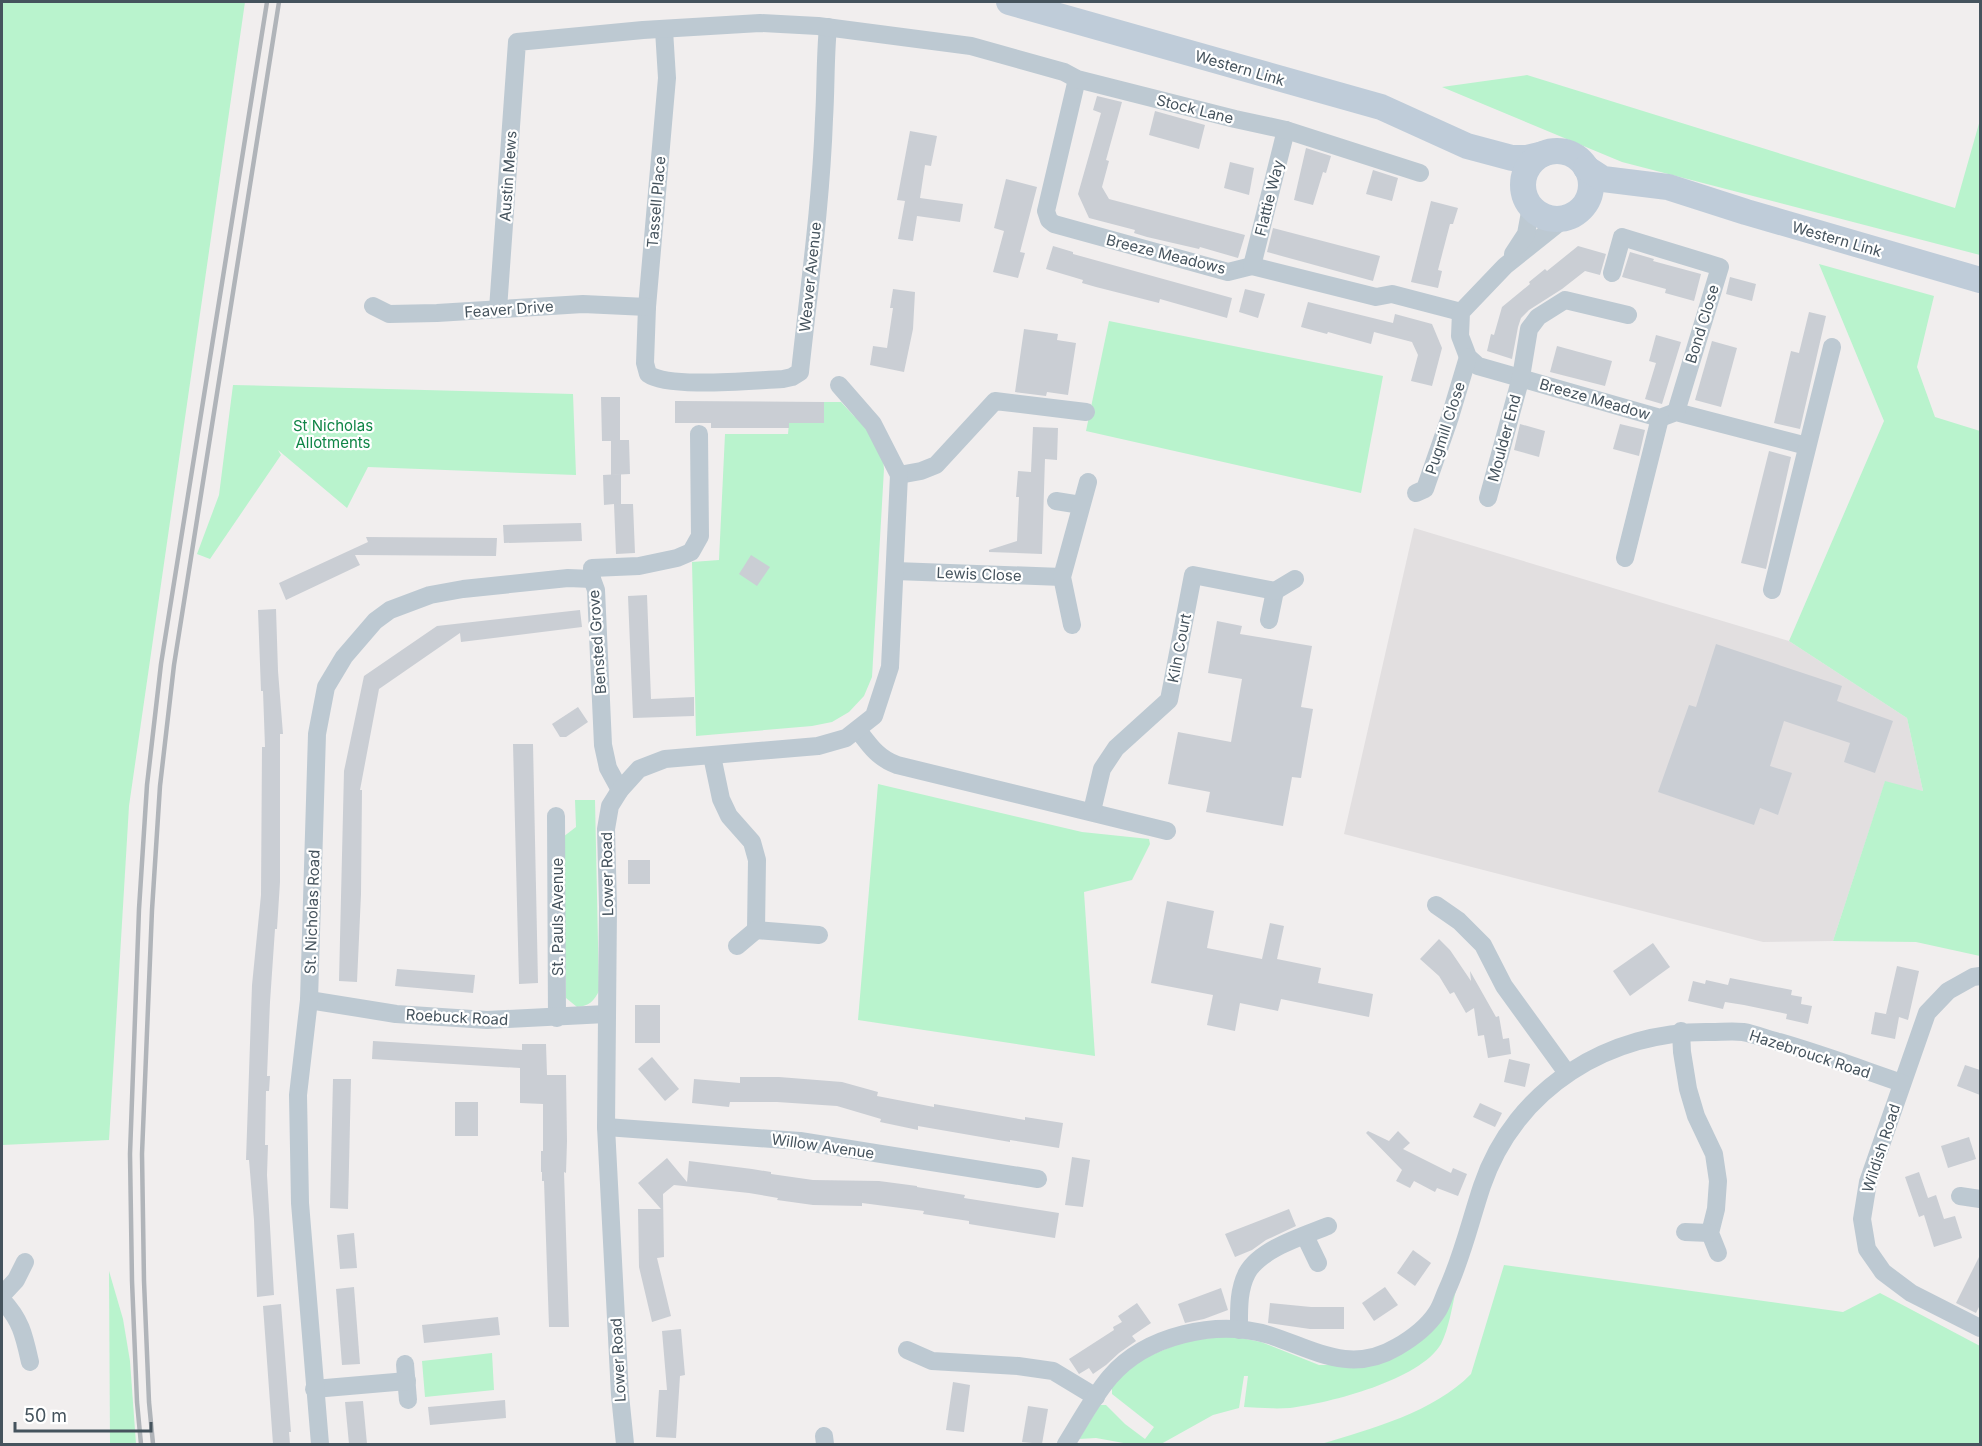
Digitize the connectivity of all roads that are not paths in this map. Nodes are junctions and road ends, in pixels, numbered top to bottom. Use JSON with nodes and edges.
{"nodes":[{"id":1,"x":1008,"y":2,"type":"edge"},
{"id":2,"x":828,"y":27,"type":"junction"},
{"id":3,"x":664,"y":30,"type":"junction"},
{"id":4,"x":517,"y":42,"type":"joint"},
{"id":5,"x":1077,"y":79,"type":"junction"},
{"id":6,"x":1286,"y":130,"type":"junction"},
{"id":7,"x":1467,"y":146,"type":"junction"},
{"id":8,"x":1543,"y":154,"type":"junction"},
{"id":9,"x":1586,"y":168,"type":"junction"},
{"id":10,"x":1420,"y":173,"type":"dead end"},
{"id":11,"x":1695,"y":196,"type":"junction"},
{"id":12,"x":1528,"y":201,"type":"junction"},
{"id":13,"x":1575,"y":211,"type":"junction"},
{"id":14,"x":1252,"y":266,"type":"junction"},
{"id":15,"x":1505,"y":266,"type":"junction"},
{"id":16,"x":1612,"y":273,"type":"dead end"},
{"id":17,"x":1980,"y":280,"type":"edge"},
{"id":18,"x":373,"y":306,"type":"dead end"},
{"id":19,"x":647,"y":307,"type":"junction"},
{"id":20,"x":498,"y":309,"type":"junction"},
{"id":21,"x":1461,"y":312,"type":"junction"},
{"id":22,"x":1628,"y":315,"type":"dead end"},
{"id":23,"x":1832,"y":347,"type":"dead end"},
{"id":24,"x":1468,"y":357,"type":"junction"},
{"id":25,"x":648,"y":375,"type":"joint"},
{"id":26,"x":1521,"y":377,"type":"junction"},
{"id":27,"x":839,"y":385,"type":"dead end"},
{"id":28,"x":1086,"y":412,"type":"dead end"},
{"id":29,"x":1668,"y":415,"type":"junction"},
{"id":30,"x":699,"y":434,"type":"dead end"},
{"id":31,"x":1807,"y":446,"type":"junction"},
{"id":32,"x":899,"y":475,"type":"junction"},
{"id":33,"x":1088,"y":482,"type":"dead end"},
{"id":34,"x":1416,"y":493,"type":"dead end"},
{"id":35,"x":1488,"y":498,"type":"dead end"},
{"id":36,"x":1056,"y":501,"type":"dead end"},
{"id":37,"x":1081,"y":505,"type":"junction"},
{"id":38,"x":1625,"y":558,"type":"dead end"},
{"id":39,"x":895,"y":571,"type":"junction"},
{"id":40,"x":1062,"y":577,"type":"junction"},
{"id":41,"x":592,"y":579,"type":"junction"},
{"id":42,"x":1295,"y":579,"type":"dead end"},
{"id":43,"x":1772,"y":590,"type":"dead end"},
{"id":44,"x":1275,"y":591,"type":"junction"},
{"id":45,"x":1269,"y":620,"type":"dead end"},
{"id":46,"x":1072,"y":625,"type":"dead end"},
{"id":47,"x":858,"y":730,"type":"junction"},
{"id":48,"x":712,"y":756,"type":"junction"},
{"id":49,"x":620,"y":790,"type":"junction"},
{"id":50,"x":1092,"y":811,"type":"junction"},
{"id":51,"x":556,"y":816,"type":"dead end"},
{"id":52,"x":1167,"y":831,"type":"dead end"},
{"id":53,"x":1436,"y":905,"type":"dead end"},
{"id":54,"x":756,"y":930,"type":"junction"},
{"id":55,"x":819,"y":935,"type":"dead end"},
{"id":56,"x":737,"y":946,"type":"dead end"},
{"id":57,"x":1980,"y":976,"type":"edge"},
{"id":58,"x":309,"y":1000,"type":"junction"},
{"id":59,"x":606,"y":1014,"type":"junction"},
{"id":60,"x":557,"y":1018,"type":"junction"},
{"id":61,"x":1681,"y":1031,"type":"junction"},
{"id":62,"x":1567,"y":1073,"type":"junction"},
{"id":63,"x":1902,"y":1083,"type":"junction"},
{"id":64,"x":606,"y":1127,"type":"junction"},
{"id":65,"x":1038,"y":1179,"type":"dead end"},
{"id":66,"x":1959,"y":1196,"type":"dead end"},
{"id":67,"x":1980,"y":1199,"type":"edge"},
{"id":68,"x":1328,"y":1226,"type":"dead end"},
{"id":69,"x":1685,"y":1232,"type":"dead end"},
{"id":70,"x":1710,"y":1233,"type":"junction"},
{"id":71,"x":1305,"y":1236,"type":"junction"},
{"id":72,"x":1718,"y":1253,"type":"dead end"},
{"id":73,"x":25,"y":1262,"type":"dead end"},
{"id":74,"x":1318,"y":1263,"type":"dead end"},
{"id":75,"x":2,"y":1295,"type":"edge"},
{"id":76,"x":2,"y":1300,"type":"edge"},
{"id":77,"x":1980,"y":1328,"type":"edge"},
{"id":78,"x":1239,"y":1330,"type":"junction"},
{"id":79,"x":907,"y":1350,"type":"dead end"},
{"id":80,"x":30,"y":1362,"type":"dead end"},
{"id":81,"x":407,"y":1382,"type":"dead end"},
{"id":82,"x":314,"y":1389,"type":"junction"},
{"id":83,"x":1096,"y":1397,"type":"junction"},
{"id":84,"x":320,"y":1444,"type":"edge"},
{"id":85,"x":625,"y":1444,"type":"edge"},
{"id":86,"x":1066,"y":1444,"type":"edge"}],
"edges":[{"from":1,"to":7,"type":"main road","name":"Western Link"},
{"from":2,"to":3,"type":"street","name":"Stock Lane"},
{"from":2,"to":5,"type":"street","name":"Stock Lane"},
{"from":2,"to":25,"type":"street","name":"Weaver Avenue"},
{"from":3,"to":4,"type":"street","name":"Stock Lane"},
{"from":3,"to":19,"type":"street","name":"Tassell Place"},
{"from":4,"to":20,"type":"street","name":"Austin Mews"},
{"from":5,"to":6,"type":"street","name":"Stock Lane"},
{"from":5,"to":14,"type":"street","name":"Breeze Meadows"},
{"from":6,"to":10,"type":"street","name":"Stock Lane"},
{"from":6,"to":14,"type":"street","name":"Flattie Way"},
{"from":7,"to":8,"type":"main road","name":"Western Link"},
{"from":7,"to":12,"type":"main road","name":"Western Link"},
{"from":8,"to":9,"type":"main road"},
{"from":8,"to":12,"type":"main road"},
{"from":9,"to":11,"type":"main road","name":"Western Link"},
{"from":9,"to":13,"type":"main road"},
{"from":11,"to":13,"type":"main road","name":"Western Link"},
{"from":11,"to":17,"type":"main road","name":"Western Link"},
{"from":12,"to":13,"type":"main road"},
{"from":12,"to":15,"type":"street"},
{"from":13,"to":15,"type":"street"},
{"from":14,"to":21,"type":"street","name":"Breeze Meadows"},
{"from":15,"to":21,"type":"street"},
{"from":16,"to":29,"type":"street","name":"Bond Close"},
{"from":18,"to":20,"type":"street","name":"Feaver Drive"},
{"from":19,"to":20,"type":"street","name":"Feaver Drive"},
{"from":19,"to":25,"type":"street","name":"Tassell Place"},
{"from":21,"to":24,"type":"street"},
{"from":22,"to":26,"type":"street","name":"Breeze Meadow"},
{"from":23,"to":31,"type":"street"},
{"from":24,"to":26,"type":"street","name":"Breeze Meadow"},
{"from":24,"to":34,"type":"street","name":"Pugmill Close"},
{"from":26,"to":29,"type":"street","name":"Breeze Meadow"},
{"from":26,"to":35,"type":"street","name":"Moulder End"},
{"from":27,"to":32,"type":"street","name":"Lower Road"},
{"from":28,"to":32,"type":"street"},
{"from":29,"to":31,"type":"street","name":"Breeze Meadow"},
{"from":29,"to":38,"type":"street"},
{"from":30,"to":41,"type":"street","name":"Bensted Grove"},
{"from":31,"to":43,"type":"street"},
{"from":32,"to":39,"type":"street","name":"Lower Road"},
{"from":33,"to":37,"type":"street"},
{"from":36,"to":37,"type":"street"},
{"from":37,"to":40,"type":"street"},
{"from":39,"to":40,"type":"street","name":"Lewis Close"},
{"from":39,"to":47,"type":"street","name":"Lower Road"},
{"from":40,"to":46,"type":"street"},
{"from":41,"to":49,"type":"street","name":"Bensted Grove"},
{"from":41,"to":58,"type":"street","name":"St. Nicholas Road"},
{"from":42,"to":44,"type":"street"},
{"from":44,"to":45,"type":"street"},
{"from":44,"to":50,"type":"street","name":"Kiln Court"},
{"from":47,"to":48,"type":"street","name":"Lower Road"},
{"from":47,"to":50,"type":"street"},
{"from":48,"to":49,"type":"street","name":"Lower Road"},
{"from":48,"to":54,"type":"street"},
{"from":49,"to":59,"type":"street","name":"Lower Road"},
{"from":50,"to":52,"type":"street"},
{"from":51,"to":60,"type":"street","name":"St. Pauls Avenue"},
{"from":53,"to":62,"type":"street"},
{"from":54,"to":55,"type":"street"},
{"from":54,"to":56,"type":"street"},
{"from":57,"to":63,"type":"street","name":"Wildish Road"},
{"from":58,"to":60,"type":"street","name":"Roebuck Road"},
{"from":58,"to":82,"type":"street","name":"St. Nicholas Road"},
{"from":59,"to":60,"type":"street","name":"Roebuck Road"},
{"from":59,"to":64,"type":"street","name":"Lower Road"},
{"from":61,"to":62,"type":"street","name":"Hazebrouck Road"},
{"from":61,"to":63,"type":"street","name":"Hazebrouck Road"},
{"from":61,"to":70,"type":"street"},
{"from":62,"to":78,"type":"street","name":"Hazebrouck Road"},
{"from":63,"to":77,"type":"street","name":"Wildish Road"},
{"from":64,"to":65,"type":"street","name":"Willow Avenue"},
{"from":64,"to":85,"type":"street","name":"Lower Road"},
{"from":66,"to":67,"type":"street"},
{"from":68,"to":71,"type":"street"},
{"from":69,"to":70,"type":"street"},
{"from":70,"to":72,"type":"street"},
{"from":71,"to":74,"type":"street"},
{"from":71,"to":78,"type":"street"},
{"from":73,"to":75,"type":"street"},
{"from":76,"to":80,"type":"street"},
{"from":78,"to":83,"type":"street","name":"Hazebrouck Road"},
{"from":79,"to":83,"type":"street"},
{"from":81,"to":82,"type":"street"},
{"from":82,"to":84,"type":"street","name":"St. Nicholas Road"},
{"from":83,"to":86,"type":"street","name":"Hazebrouck Road"}]}
